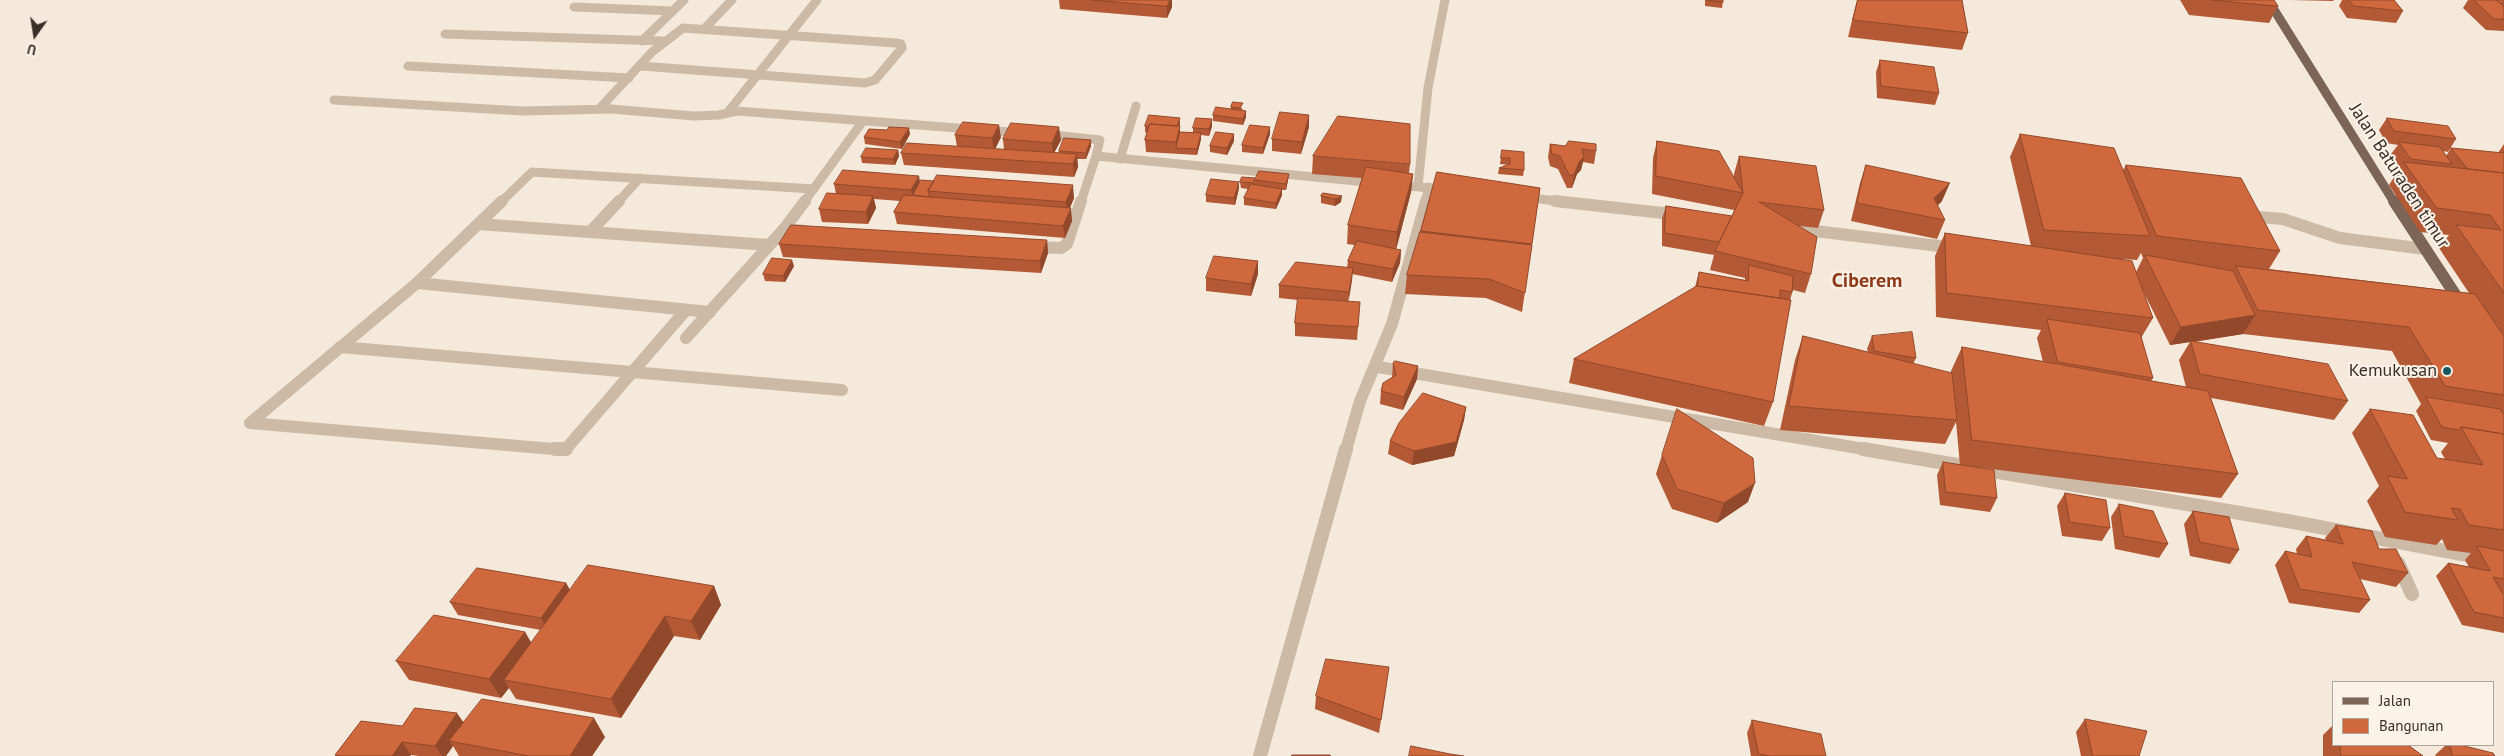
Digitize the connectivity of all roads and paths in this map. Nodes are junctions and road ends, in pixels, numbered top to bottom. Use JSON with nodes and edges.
{"nodes":[{"id":1,"x":684,"y":0,"type":"edge"},
{"id":2,"x":732,"y":0,"type":"edge"},
{"id":3,"x":816,"y":0,"type":"edge"},
{"id":4,"x":1445,"y":0,"type":"edge"},
{"id":5,"x":2268,"y":0,"type":"edge"},
{"id":6,"x":574,"y":7,"type":"dead end"},
{"id":7,"x":674,"y":11,"type":"junction"},
{"id":8,"x":706,"y":28,"type":"junction"},
{"id":9,"x":445,"y":34,"type":"dead end"},
{"id":10,"x":790,"y":34,"type":"junction"},
{"id":11,"x":642,"y":41,"type":"junction"},
{"id":12,"x":664,"y":41,"type":"junction"},
{"id":13,"x":408,"y":66,"type":"dead end"},
{"id":14,"x":640,"y":66,"type":"junction"},
{"id":15,"x":758,"y":74,"type":"junction"},
{"id":16,"x":629,"y":78,"type":"junction"},
{"id":17,"x":334,"y":100,"type":"dead end"},
{"id":18,"x":1136,"y":106,"type":"dead end"},
{"id":19,"x":599,"y":109,"type":"junction"},
{"id":20,"x":728,"y":112,"type":"junction"},
{"id":21,"x":863,"y":122,"type":"junction"},
{"id":22,"x":1096,"y":156,"type":"junction"},
{"id":23,"x":1120,"y":159,"type":"junction"},
{"id":24,"x":640,"y":178,"type":"junction"},
{"id":25,"x":2382,"y":183,"type":"junction"},
{"id":26,"x":2400,"y":185,"type":"dead end"},
{"id":27,"x":1423,"y":187,"type":"junction"},
{"id":28,"x":814,"y":189,"type":"junction"},
{"id":29,"x":1458,"y":190,"type":"edge"},
{"id":30,"x":1507,"y":196,"type":"edge"},
{"id":31,"x":1689,"y":216,"type":"edge"},
{"id":32,"x":2241,"y":216,"type":"edge"},
{"id":33,"x":478,"y":224,"type":"junction"},
{"id":34,"x":1781,"y":227,"type":"edge"},
{"id":35,"x":784,"y":229,"type":"junction"},
{"id":36,"x":813,"y":231,"type":"edge"},
{"id":37,"x":590,"y":232,"type":"junction"},
{"id":38,"x":769,"y":245,"type":"junction"},
{"id":39,"x":1020,"y":246,"type":"edge"},
{"id":40,"x":1963,"y":249,"type":"edge"},
{"id":41,"x":2425,"y":249,"type":"junction"},
{"id":42,"x":417,"y":283,"type":"junction"},
{"id":43,"x":686,"y":310,"type":"junction"},
{"id":44,"x":2448,"y":311,"type":"edge"},
{"id":45,"x":710,"y":312,"type":"junction"},
{"id":46,"x":2467,"y":313,"type":"joint"},
{"id":47,"x":686,"y":338,"type":"dead end"},
{"id":48,"x":340,"y":347,"type":"junction"},
{"id":49,"x":1378,"y":366,"type":"junction"},
{"id":50,"x":631,"y":373,"type":"junction"},
{"id":51,"x":842,"y":390,"type":"dead end"},
{"id":52,"x":2388,"y":540,"type":"junction"},
{"id":53,"x":2504,"y":562,"type":"edge"},
{"id":54,"x":2412,"y":594,"type":"dead end"},
{"id":55,"x":1260,"y":756,"type":"edge"}],
"edges":[{"from":1,"to":7,"type":"street"},
{"from":2,"to":8,"type":"street"},
{"from":3,"to":10,"type":"street"},
{"from":4,"to":27,"type":"street"},
{"from":5,"to":25,"type":"main road","name":"Jalan Baturaden timur"},
{"from":6,"to":7,"type":"street"},
{"from":7,"to":11,"type":"street"},
{"from":8,"to":10,"type":"street"},
{"from":8,"to":12,"type":"street"},
{"from":9,"to":11,"type":"street"},
{"from":10,"to":15,"type":"street"},
{"from":10,"to":15,"type":"street"},
{"from":11,"to":12,"type":"street"},
{"from":12,"to":14,"type":"street"},
{"from":13,"to":16,"type":"street"},
{"from":14,"to":15,"type":"street"},
{"from":14,"to":16,"type":"street"},
{"from":15,"to":20,"type":"street"},
{"from":16,"to":19,"type":"street"},
{"from":17,"to":19,"type":"street"},
{"from":18,"to":23,"type":"street"},
{"from":19,"to":20,"type":"street"},
{"from":20,"to":21,"type":"street"},
{"from":21,"to":22,"type":"street"},
{"from":21,"to":28,"type":"street"},
{"from":22,"to":23,"type":"street"},
{"from":22,"to":39,"type":"street"},
{"from":23,"to":27,"type":"street"},
{"from":24,"to":28,"type":"street"},
{"from":24,"to":33,"type":"street"},
{"from":24,"to":37,"type":"street"},
{"from":25,"to":26,"type":"street"},
{"from":25,"to":41,"type":"main road","name":"Jalan Baturaden timur"},
{"from":27,"to":29,"type":"street"},
{"from":27,"to":49,"type":"street"},
{"from":28,"to":35,"type":"street"},
{"from":30,"to":31,"type":"street"},
{"from":32,"to":41,"type":"street"},
{"from":33,"to":37,"type":"street"},
{"from":33,"to":42,"type":"street"},
{"from":34,"to":40,"type":"street"},
{"from":35,"to":36,"type":"street"},
{"from":35,"to":38,"type":"street"},
{"from":37,"to":38,"type":"street"},
{"from":38,"to":45,"type":"street"},
{"from":41,"to":46,"type":"main road","name":"Jalan Baturaden timur"},
{"from":42,"to":43,"type":"street"},
{"from":42,"to":48,"type":"street"},
{"from":43,"to":45,"type":"street"},
{"from":43,"to":50,"type":"street"},
{"from":44,"to":46,"type":"street"},
{"from":45,"to":47,"type":"street"},
{"from":48,"to":50,"type":"street"},
{"from":48,"to":50,"type":"street"},
{"from":49,"to":52,"type":"street"},
{"from":49,"to":55,"type":"street"},
{"from":50,"to":51,"type":"street"},
{"from":52,"to":53,"type":"street"},
{"from":52,"to":54,"type":"street"}]}
